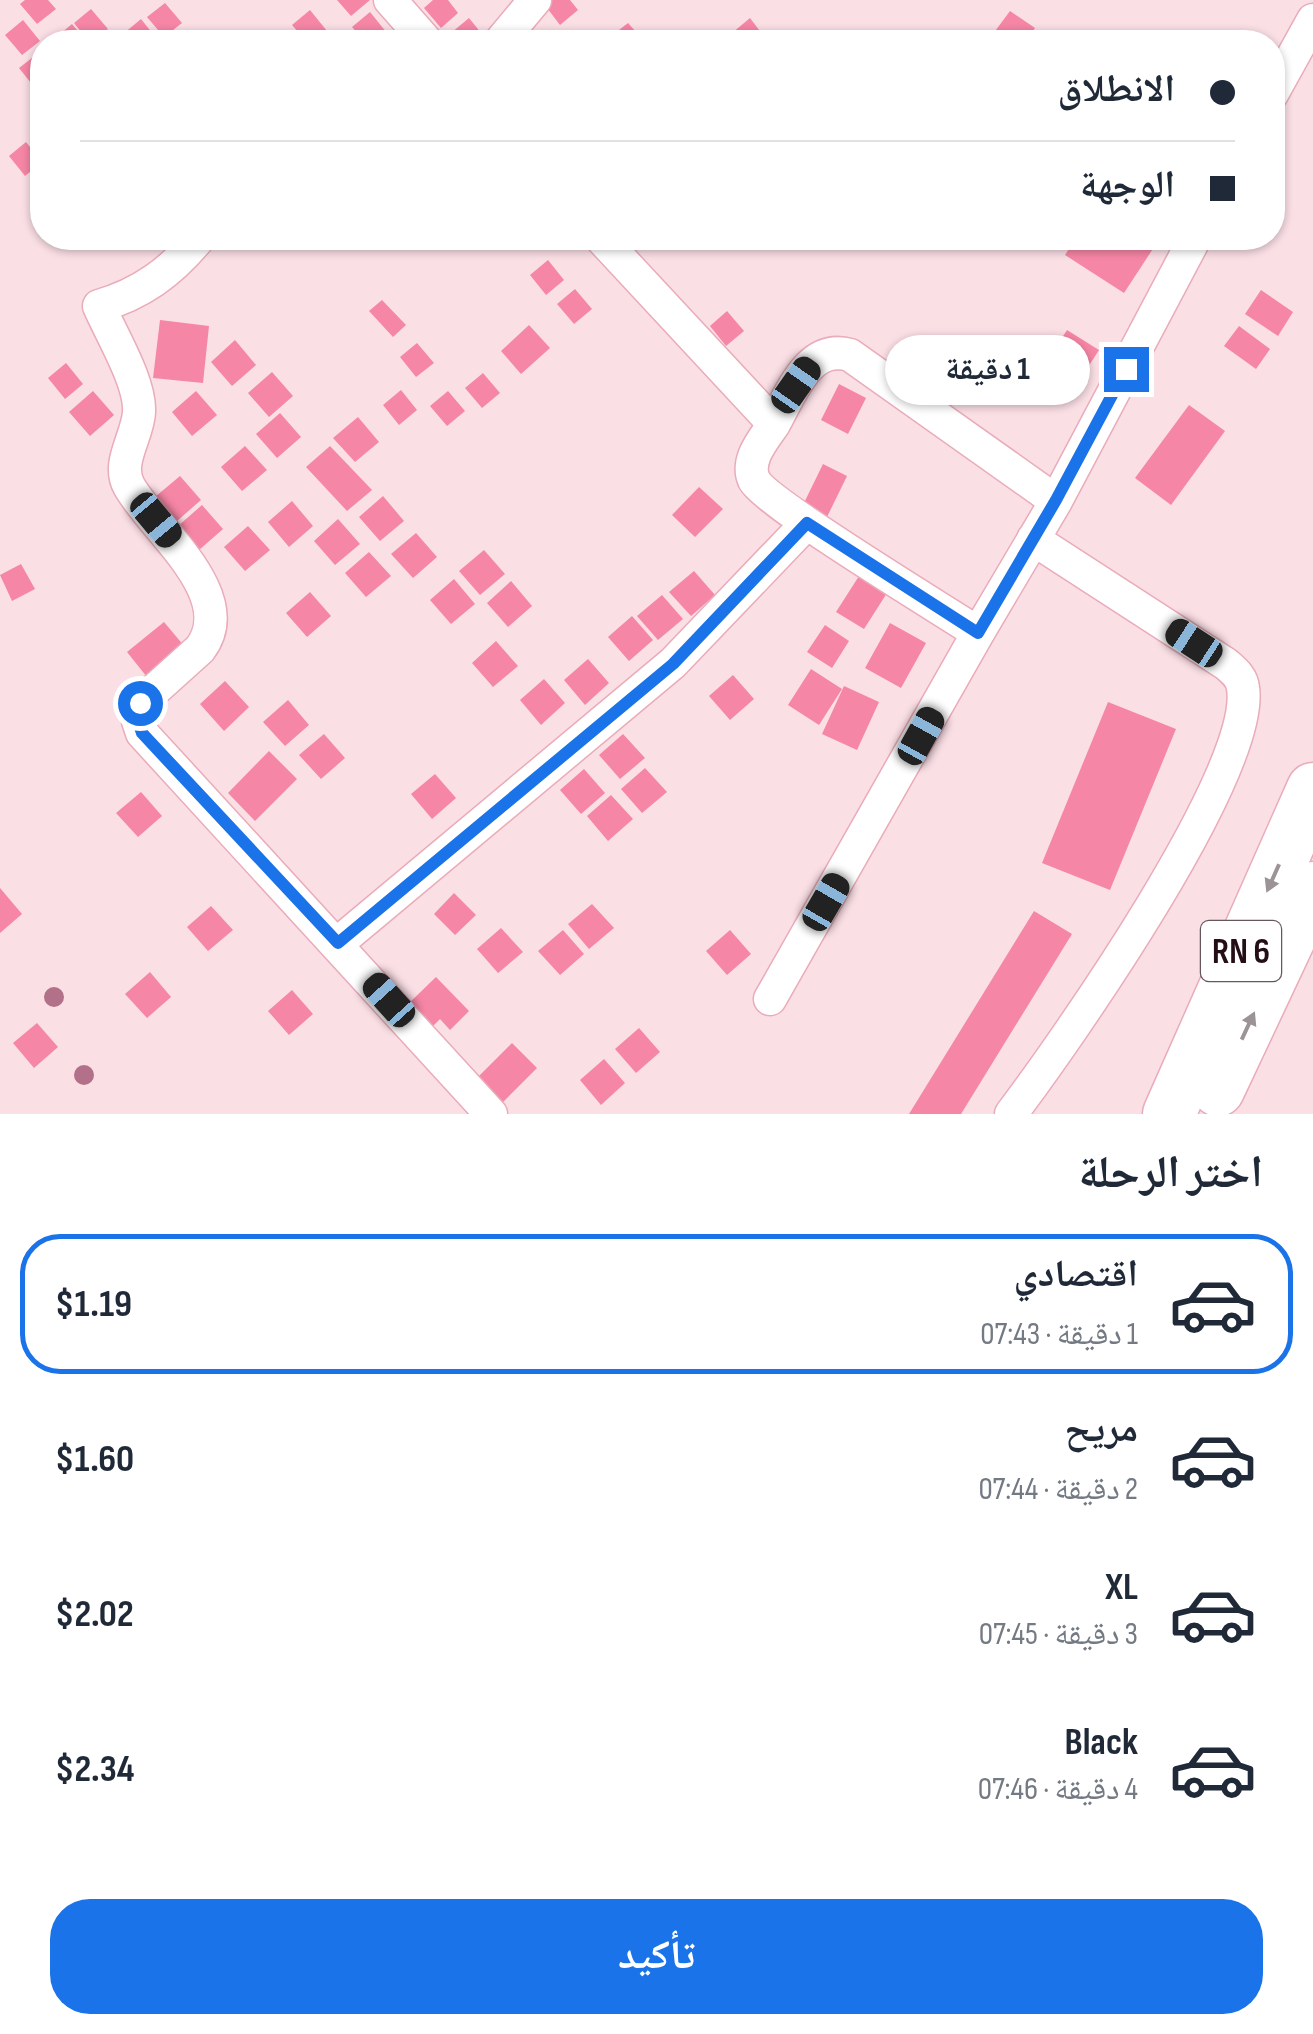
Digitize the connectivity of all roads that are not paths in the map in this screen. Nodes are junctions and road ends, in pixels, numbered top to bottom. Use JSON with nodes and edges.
{"nodes":[{"id":1,"x":390,"y":0,"type":"edge"},
{"id":2,"x":535,"y":0,"type":"edge"},
{"id":3,"x":1313,"y":20,"type":"edge"},
{"id":4,"x":407,"y":30,"type":"edge"},
{"id":5,"x":510,"y":30,"type":"edge"},
{"id":6,"x":1285,"y":71,"type":"edge"},
{"id":7,"x":187,"y":250,"type":"edge"},
{"id":8,"x":612,"y":250,"type":"edge"},
{"id":9,"x":1189,"y":250,"type":"edge"},
{"id":10,"x":774,"y":424,"type":"junction"},
{"id":11,"x":1056,"y":500,"type":"junction"},
{"id":12,"x":807,"y":523,"type":"junction"},
{"id":13,"x":1033,"y":539,"type":"junction"},
{"id":14,"x":978,"y":633,"type":"junction"},
{"id":15,"x":1313,"y":788,"type":"edge"},
{"id":16,"x":1313,"y":888,"type":"edge"},
{"id":17,"x":338,"y":943,"type":"junction"},
{"id":18,"x":770,"y":1000,"type":"dead end"},
{"id":19,"x":491,"y":1114,"type":"edge"},
{"id":20,"x":1011,"y":1114,"type":"edge"},
{"id":21,"x":1168,"y":1114,"type":"edge"},
{"id":22,"x":1206,"y":1114,"type":"edge"}],
"edges":[{"from":1,"to":4,"type":"street"},
{"from":2,"to":5,"type":"street"},
{"from":3,"to":6,"type":"street"},
{"from":7,"to":17,"type":"street"},
{"from":8,"to":10,"type":"street"},
{"from":9,"to":11,"type":"street"},
{"from":10,"to":11,"type":"street"},
{"from":10,"to":12,"type":"street"},
{"from":11,"to":13,"type":"street"},
{"from":12,"to":14,"type":"street"},
{"from":12,"to":17,"type":"street"},
{"from":13,"to":14,"type":"street"},
{"from":13,"to":20,"type":"street"},
{"from":14,"to":18,"type":"street"},
{"from":15,"to":21,"type":"main road","number":"RN 6","one_way":true},
{"from":22,"to":16,"type":"main road","number":"RN 6","one_way":true},
{"from":17,"to":19,"type":"street"}]}
